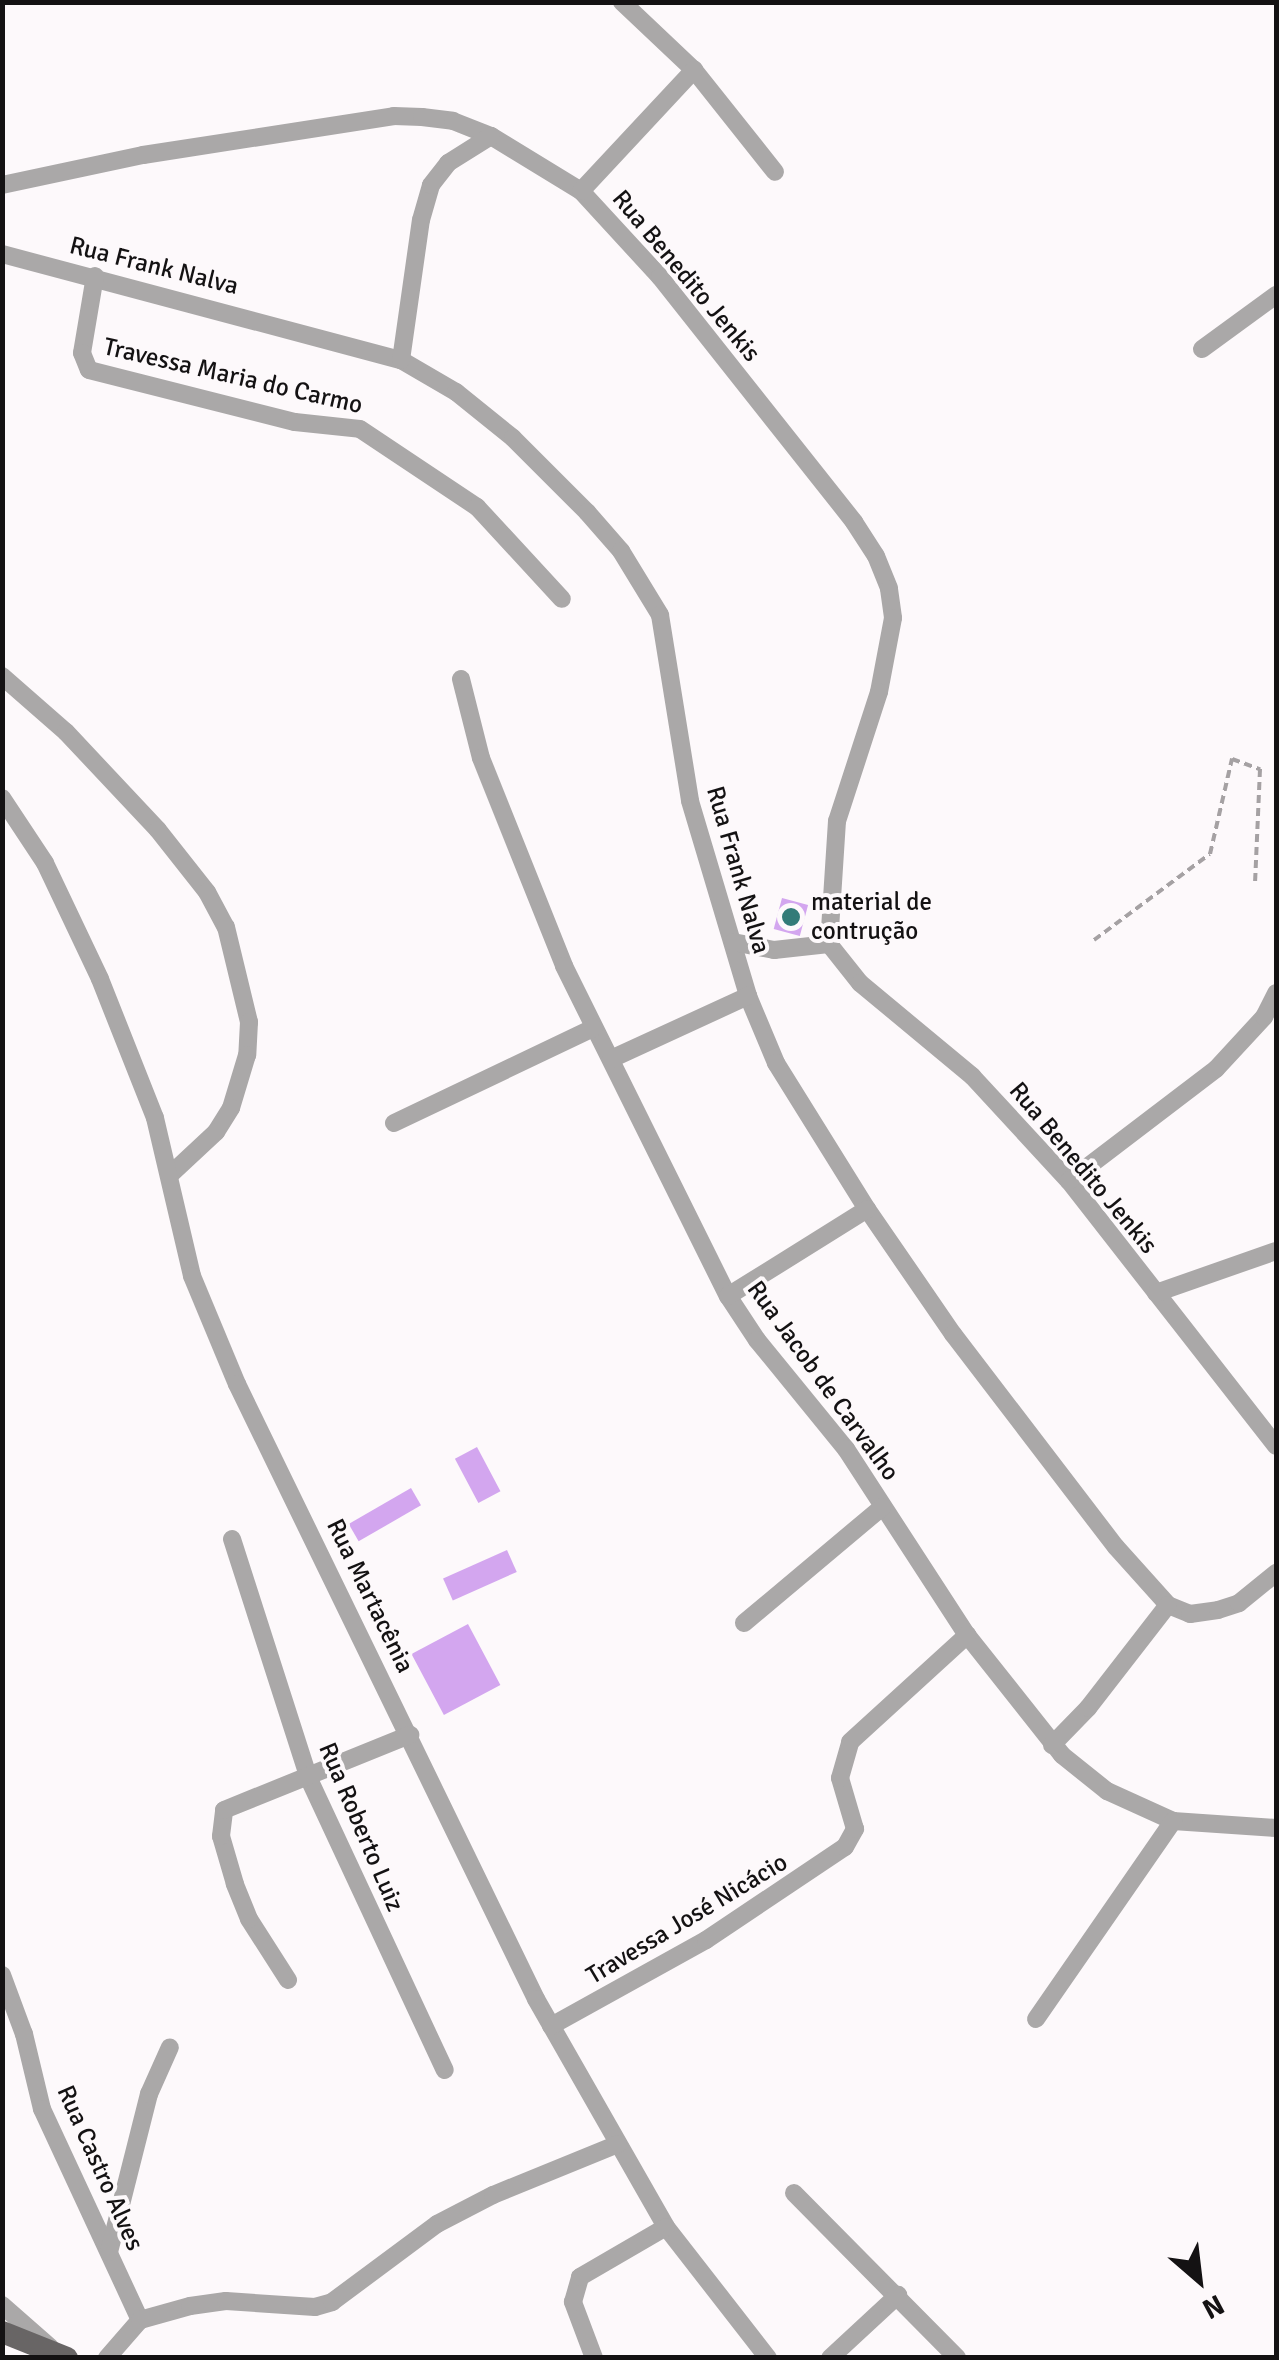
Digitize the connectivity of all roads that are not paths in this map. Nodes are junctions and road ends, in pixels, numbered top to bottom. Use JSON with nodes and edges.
{"nodes":[{"id":1,"x":622,"y":2,"type":"edge"},
{"id":2,"x":694,"y":70,"type":"junction"},
{"id":3,"x":491,"y":136,"type":"junction"},
{"id":4,"x":775,"y":172,"type":"dead end"},
{"id":5,"x":2,"y":185,"type":"edge"},
{"id":6,"x":580,"y":191,"type":"junction"},
{"id":7,"x":2,"y":254,"type":"edge"},
{"id":8,"x":95,"y":276,"type":"junction"},
{"id":9,"x":1276,"y":295,"type":"edge"},
{"id":10,"x":1202,"y":349,"type":"dead end"},
{"id":11,"x":401,"y":360,"type":"junction"},
{"id":12,"x":562,"y":599,"type":"dead end"},
{"id":13,"x":2,"y":676,"type":"edge"},
{"id":14,"x":461,"y":680,"type":"dead end"},
{"id":15,"x":2,"y":798,"type":"edge"},
{"id":16,"x":733,"y":942,"type":"junction"},
{"id":17,"x":829,"y":944,"type":"junction"},
{"id":18,"x":1276,"y":994,"type":"edge"},
{"id":19,"x":748,"y":996,"type":"junction"},
{"id":20,"x":594,"y":1028,"type":"junction"},
{"id":21,"x":611,"y":1059,"type":"junction"},
{"id":22,"x":394,"y":1123,"type":"dead end"},
{"id":23,"x":172,"y":1174,"type":"junction"},
{"id":24,"x":1069,"y":1182,"type":"junction"},
{"id":25,"x":867,"y":1209,"type":"junction"},
{"id":26,"x":1276,"y":1251,"type":"edge"},
{"id":27,"x":1156,"y":1293,"type":"junction"},
{"id":28,"x":728,"y":1296,"type":"junction"},
{"id":29,"x":1276,"y":1446,"type":"edge"},
{"id":30,"x":882,"y":1507,"type":"junction"},
{"id":31,"x":232,"y":1539,"type":"dead end"},
{"id":32,"x":1276,"y":1572,"type":"edge"},
{"id":33,"x":1168,"y":1606,"type":"junction"},
{"id":34,"x":744,"y":1623,"type":"dead end"},
{"id":35,"x":967,"y":1636,"type":"junction"},
{"id":36,"x":410,"y":1735,"type":"junction"},
{"id":37,"x":1052,"y":1746,"type":"junction"},
{"id":38,"x":309,"y":1780,"type":"junction"},
{"id":39,"x":1173,"y":1820,"type":"junction"},
{"id":40,"x":1276,"y":1828,"type":"edge"},
{"id":41,"x":2,"y":1976,"type":"edge"},
{"id":42,"x":288,"y":1980,"type":"dead end"},
{"id":43,"x":1036,"y":2019,"type":"dead end"},
{"id":44,"x":551,"y":2026,"type":"junction"},
{"id":45,"x":170,"y":2047,"type":"dead end"},
{"id":46,"x":445,"y":2070,"type":"dead end"},
{"id":47,"x":618,"y":2144,"type":"junction"},
{"id":48,"x":794,"y":2193,"type":"dead end"},
{"id":49,"x":666,"y":2227,"type":"junction"},
{"id":50,"x":109,"y":2252,"type":"junction"},
{"id":51,"x":898,"y":2295,"type":"junction"},
{"id":52,"x":2,"y":2305,"type":"edge"},
{"id":53,"x":140,"y":2320,"type":"junction"},
{"id":54,"x":2,"y":2332,"type":"edge"},
{"id":55,"x":62,"y":2356,"type":"edge"},
{"id":56,"x":107,"y":2358,"type":"edge"},
{"id":57,"x":594,"y":2358,"type":"edge"},
{"id":58,"x":768,"y":2358,"type":"edge"},
{"id":59,"x":830,"y":2358,"type":"edge"},
{"id":60,"x":956,"y":2358,"type":"edge"}],
"edges":[{"from":1,"to":2,"type":"street"},
{"from":2,"to":4,"type":"street"},
{"from":2,"to":6,"type":"street"},
{"from":3,"to":5,"type":"street","name":"Rua Benedito Jenkis"},
{"from":3,"to":6,"type":"street","name":"Rua Benedito Jenkis"},
{"from":3,"to":11,"type":"street"},
{"from":6,"to":17,"type":"street","name":"Rua Benedito Jenkis"},
{"from":7,"to":8,"type":"street","name":"Rua Frank Nalva"},
{"from":8,"to":11,"type":"street","name":"Rua Frank Nalva"},
{"from":8,"to":12,"type":"street","name":"Travessa Maria do Carmo"},
{"from":9,"to":10,"type":"street"},
{"from":11,"to":16,"type":"street","name":"Rua Frank Nalva"},
{"from":13,"to":23,"type":"street"},
{"from":14,"to":20,"type":"street","name":"Rua Jacob de Carvalho"},
{"from":15,"to":23,"type":"street","name":"Rua Martacênia"},
{"from":16,"to":17,"type":"street"},
{"from":16,"to":19,"type":"street","name":"Rua Frank Nalva"},
{"from":17,"to":24,"type":"street","name":"Rua Benedito Jenkis"},
{"from":18,"to":24,"type":"street"},
{"from":19,"to":21,"type":"street"},
{"from":19,"to":25,"type":"street","name":"Rua Frank Nalva"},
{"from":20,"to":21,"type":"street","name":"Rua Jacob de Carvalho"},
{"from":20,"to":22,"type":"street"},
{"from":21,"to":28,"type":"street","name":"Rua Jacob de Carvalho"},
{"from":23,"to":36,"type":"street","name":"Rua Martacênia"},
{"from":24,"to":27,"type":"street","name":"Rua Benedito Jenkis"},
{"from":25,"to":28,"type":"street"},
{"from":25,"to":33,"type":"street","name":"Rua Frank Nalva"},
{"from":26,"to":27,"type":"street"},
{"from":27,"to":29,"type":"street","name":"Rua Benedito Jenkis"},
{"from":28,"to":30,"type":"street","name":"Rua Jacob de Carvalho"},
{"from":30,"to":34,"type":"street"},
{"from":30,"to":35,"type":"street","name":"Rua Jacob de Carvalho"},
{"from":31,"to":38,"type":"street","name":"Rua Roberto Luiz"},
{"from":32,"to":33,"type":"street"},
{"from":33,"to":37,"type":"street"},
{"from":35,"to":37,"type":"street","name":"Rua Jacob de Carvalho"},
{"from":35,"to":44,"type":"street","name":"Travessa José Nicácio"},
{"from":36,"to":38,"type":"street"},
{"from":36,"to":44,"type":"street","name":"Rua Martacênia"},
{"from":37,"to":39,"type":"street","name":"Rua Jacob de Carvalho"},
{"from":38,"to":42,"type":"street"},
{"from":38,"to":46,"type":"street","name":"Rua Roberto Luiz"},
{"from":39,"to":40,"type":"street","name":"Rua Jacob de Carvalho"},
{"from":39,"to":43,"type":"street"},
{"from":41,"to":50,"type":"street","name":"Rua Castro Alves"},
{"from":44,"to":47,"type":"street","name":"Rua Martacênia"},
{"from":45,"to":50,"type":"street"},
{"from":47,"to":49,"type":"street","name":"Rua Martacênia"},
{"from":47,"to":53,"type":"street"},
{"from":48,"to":51,"type":"street"},
{"from":49,"to":57,"type":"street"},
{"from":49,"to":58,"type":"street","name":"Rua Martacênia"},
{"from":50,"to":53,"type":"street","name":"Rua Castro Alves"},
{"from":51,"to":59,"type":"street"},
{"from":51,"to":60,"type":"street"},
{"from":52,"to":55,"type":"street"},
{"from":53,"to":56,"type":"street"},
{"from":54,"to":55,"type":"main road"}]}
